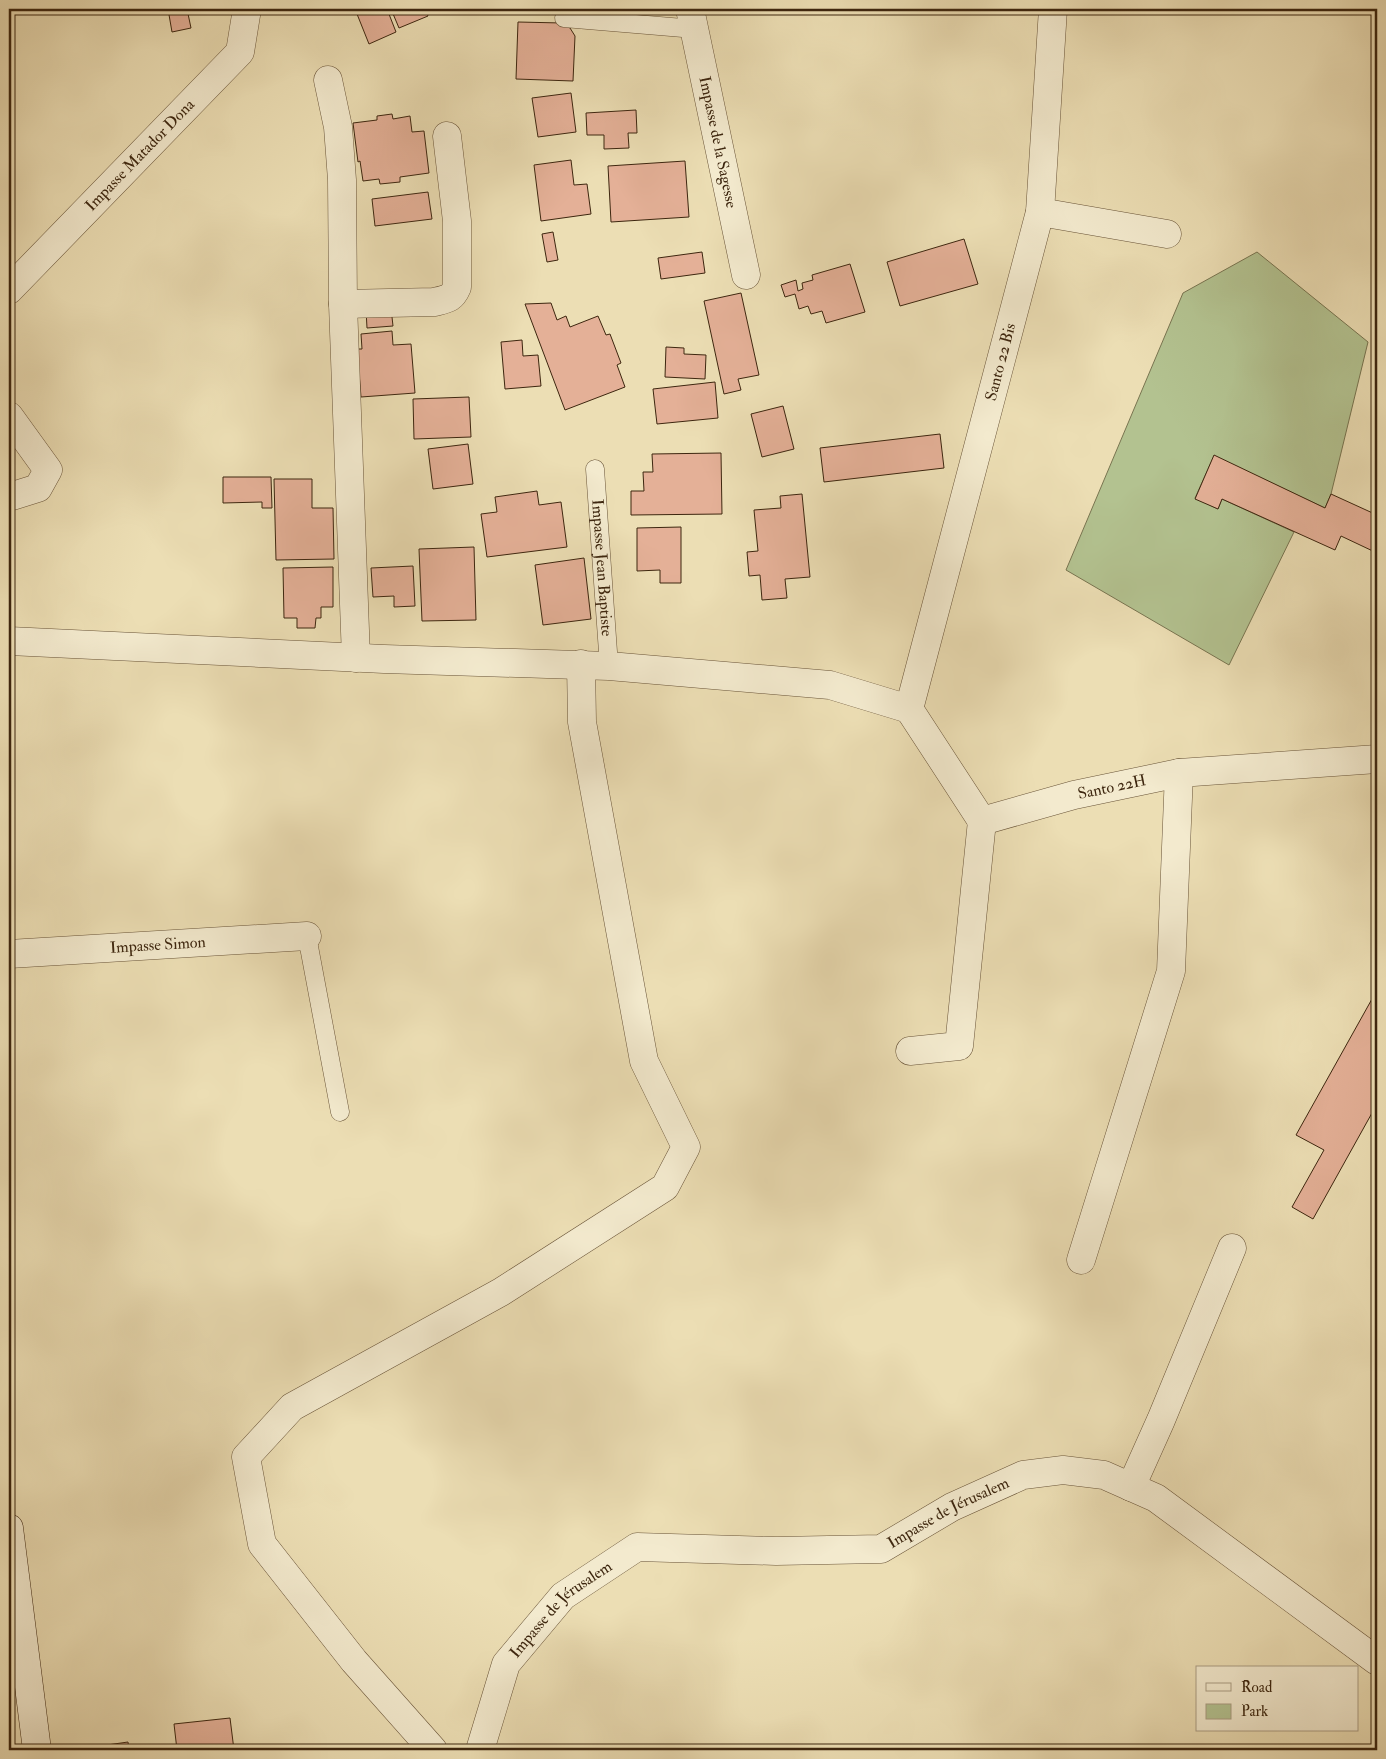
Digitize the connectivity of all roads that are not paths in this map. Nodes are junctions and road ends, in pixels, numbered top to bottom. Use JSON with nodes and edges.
{"nodes":[{"id":1,"x":247,"y":9,"type":"edge"},
{"id":2,"x":1053,"y":9,"type":"edge"},
{"id":3,"x":564,"y":18,"type":"dead end"},
{"id":4,"x":693,"y":19,"type":"edge"},
{"id":5,"x":328,"y":80,"type":"dead end"},
{"id":6,"x":448,"y":136,"type":"dead end"},
{"id":7,"x":1040,"y":212,"type":"junction"},
{"id":8,"x":1167,"y":234,"type":"dead end"},
{"id":9,"x":746,"y":275,"type":"dead end"},
{"id":10,"x":9,"y":290,"type":"edge"},
{"id":11,"x":343,"y":304,"type":"junction"},
{"id":12,"x":9,"y":416,"type":"edge"},
{"id":13,"x":595,"y":470,"type":"dead end"},
{"id":14,"x":9,"y":497,"type":"edge"},
{"id":15,"x":9,"y":641,"type":"edge"},
{"id":16,"x":356,"y":658,"type":"junction"},
{"id":17,"x":581,"y":664,"type":"junction"},
{"id":18,"x":609,"y":666,"type":"junction"},
{"id":19,"x":909,"y":708,"type":"junction"},
{"id":20,"x":1377,"y":760,"type":"edge"},
{"id":21,"x":1178,"y":773,"type":"junction"},
{"id":22,"x":982,"y":821,"type":"junction"},
{"id":23,"x":307,"y":936,"type":"joint"},
{"id":24,"x":9,"y":954,"type":"edge"},
{"id":25,"x":910,"y":1051,"type":"dead end"},
{"id":26,"x":340,"y":1112,"type":"dead end"},
{"id":27,"x":1232,"y":1248,"type":"dead end"},
{"id":28,"x":1081,"y":1260,"type":"dead end"},
{"id":29,"x":1131,"y":1488,"type":"junction"},
{"id":30,"x":9,"y":1528,"type":"edge"},
{"id":31,"x":1377,"y":1661,"type":"edge"},
{"id":32,"x":37,"y":1750,"type":"edge"},
{"id":33,"x":433,"y":1750,"type":"edge"},
{"id":34,"x":480,"y":1750,"type":"edge"}],
"edges":[{"from":1,"to":10,"type":"street","name":"Impasse Matador Dona"},
{"from":2,"to":7,"type":"street","name":"Santo 22 Bis"},
{"from":3,"to":4,"type":"lane"},
{"from":4,"to":9,"type":"street","name":"Impasse de la Sagesse"},
{"from":5,"to":11,"type":"street"},
{"from":6,"to":11,"type":"street"},
{"from":7,"to":8,"type":"street"},
{"from":7,"to":19,"type":"street","name":"Santo 22 Bis"},
{"from":11,"to":16,"type":"street"},
{"from":12,"to":14,"type":"street"},
{"from":13,"to":18,"type":"lane","name":"Impasse Jean Baptiste"},
{"from":15,"to":16,"type":"street"},
{"from":16,"to":17,"type":"street"},
{"from":17,"to":18,"type":"street"},
{"from":17,"to":33,"type":"street"},
{"from":18,"to":19,"type":"street"},
{"from":19,"to":22,"type":"street"},
{"from":20,"to":21,"type":"street","name":"Santo 22H"},
{"from":21,"to":22,"type":"street","name":"Santo 22H"},
{"from":21,"to":28,"type":"street"},
{"from":22,"to":25,"type":"street"},
{"from":23,"to":24,"type":"street","name":"Impasse Simon"},
{"from":23,"to":26,"type":"lane"},
{"from":27,"to":29,"type":"street"},
{"from":29,"to":31,"type":"street","name":"Impasse de Jérusalem"},
{"from":29,"to":34,"type":"street","name":"Impasse de Jérusalem"},
{"from":30,"to":32,"type":"street"}]}
